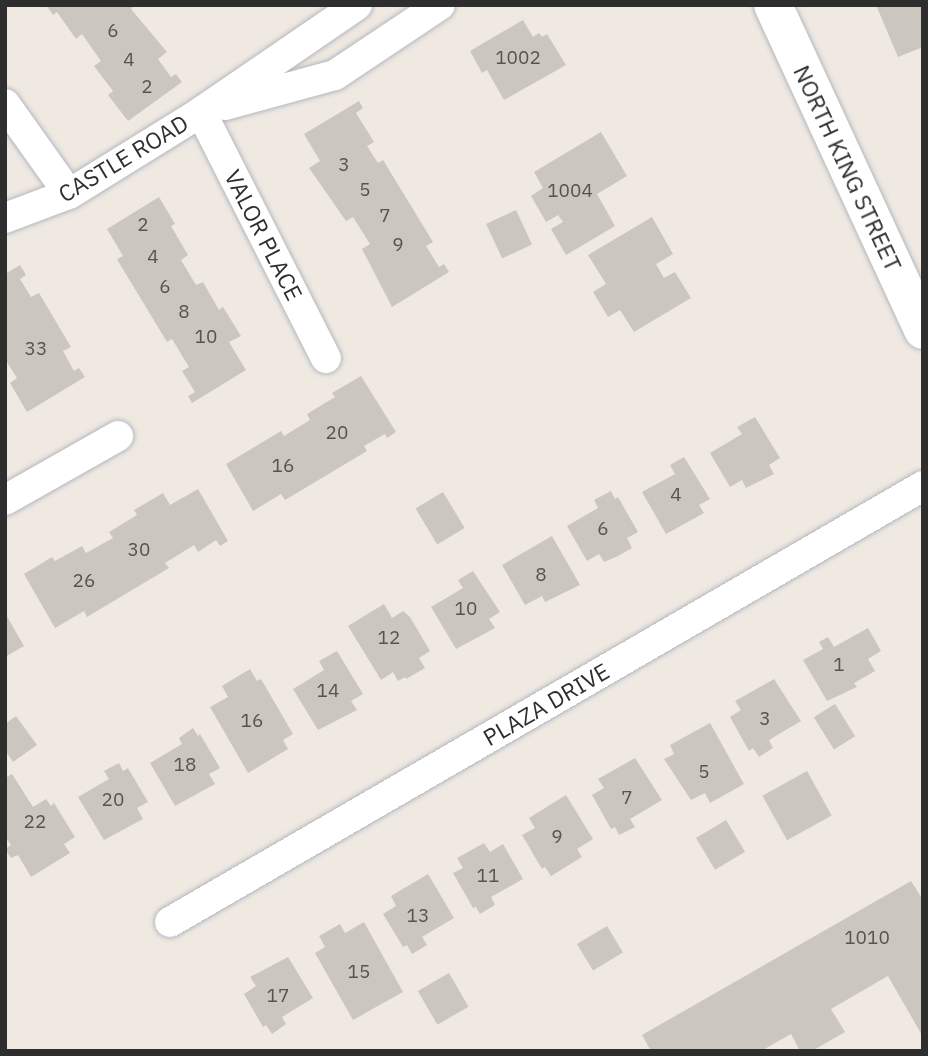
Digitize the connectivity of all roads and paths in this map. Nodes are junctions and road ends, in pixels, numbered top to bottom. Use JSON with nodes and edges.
{"nodes":[{"id":1,"x":357,"y":5,"type":"edge"},
{"id":2,"x":440,"y":5,"type":"edge"},
{"id":3,"x":773,"y":5,"type":"edge"},
{"id":4,"x":5,"y":104,"type":"edge"},
{"id":5,"x":201,"y":111,"type":"junction"},
{"id":6,"x":69,"y":194,"type":"junction"},
{"id":7,"x":5,"y":218,"type":"edge"},
{"id":8,"x":923,"y":330,"type":"edge"},
{"id":9,"x":326,"y":359,"type":"dead end"},
{"id":10,"x":118,"y":436,"type":"dead end"},
{"id":11,"x":923,"y":486,"type":"edge"},
{"id":12,"x":5,"y":500,"type":"edge"},
{"id":13,"x":170,"y":922,"type":"dead end"}],
"edges":[{"from":1,"to":5,"type":"street","name":"CASTLE ROAD"},
{"from":2,"to":5,"type":"street","name":"CASTLE ROAD"},
{"from":3,"to":8,"type":"main road","name":"NORTH KING STREET"},
{"from":4,"to":6,"type":"street"},
{"from":5,"to":6,"type":"street","name":"CASTLE ROAD"},
{"from":5,"to":9,"type":"street","name":"VALOR PLACE"},
{"from":6,"to":7,"type":"street","name":"CASTLE ROAD"},
{"from":10,"to":12,"type":"street"},
{"from":11,"to":13,"type":"street","name":"PLAZA DRIVE"}]}
